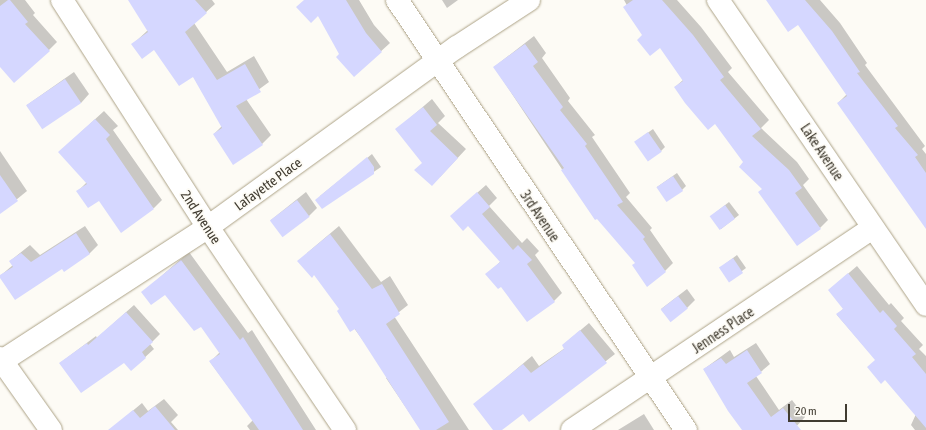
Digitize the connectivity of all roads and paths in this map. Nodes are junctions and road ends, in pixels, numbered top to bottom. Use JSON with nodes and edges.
{"nodes":[{"id":1,"x":62,"y":0,"type":"edge"},
{"id":2,"x":397,"y":0,"type":"edge"},
{"id":3,"x":529,"y":0,"type":"edge"},
{"id":4,"x":718,"y":0,"type":"edge"},
{"id":5,"x":438,"y":61,"type":"junction"},
{"id":6,"x":208,"y":227,"type":"junction"},
{"id":7,"x":873,"y":228,"type":"junction"},
{"id":8,"x":926,"y":305,"type":"edge"},
{"id":9,"x":1,"y":359,"type":"edge"},
{"id":10,"x":649,"y":378,"type":"junction"},
{"id":11,"x":51,"y":430,"type":"edge"},
{"id":12,"x":345,"y":430,"type":"edge"},
{"id":13,"x":572,"y":430,"type":"edge"},
{"id":14,"x":686,"y":430,"type":"edge"}],
"edges":[{"from":1,"to":6,"type":"street","name":"2nd Avenue"},
{"from":2,"to":5,"type":"street","name":"3rd Avenue"},
{"from":3,"to":5,"type":"street","name":"Lafayette Place"},
{"from":4,"to":7,"type":"street","name":"Lake Avenue"},
{"from":5,"to":6,"type":"street","name":"Lafayette Place"},
{"from":5,"to":10,"type":"street","name":"3rd Avenue"},
{"from":6,"to":9,"type":"street","name":"Lafayette Place"},
{"from":6,"to":12,"type":"street","name":"2nd Avenue"},
{"from":7,"to":8,"type":"street","name":"Lake Avenue"},
{"from":7,"to":10,"type":"street","name":"Jenness Place"},
{"from":9,"to":11,"type":"street"},
{"from":10,"to":13,"type":"street","name":"Jenness Place"},
{"from":10,"to":14,"type":"street","name":"3rd Avenue"}]}
